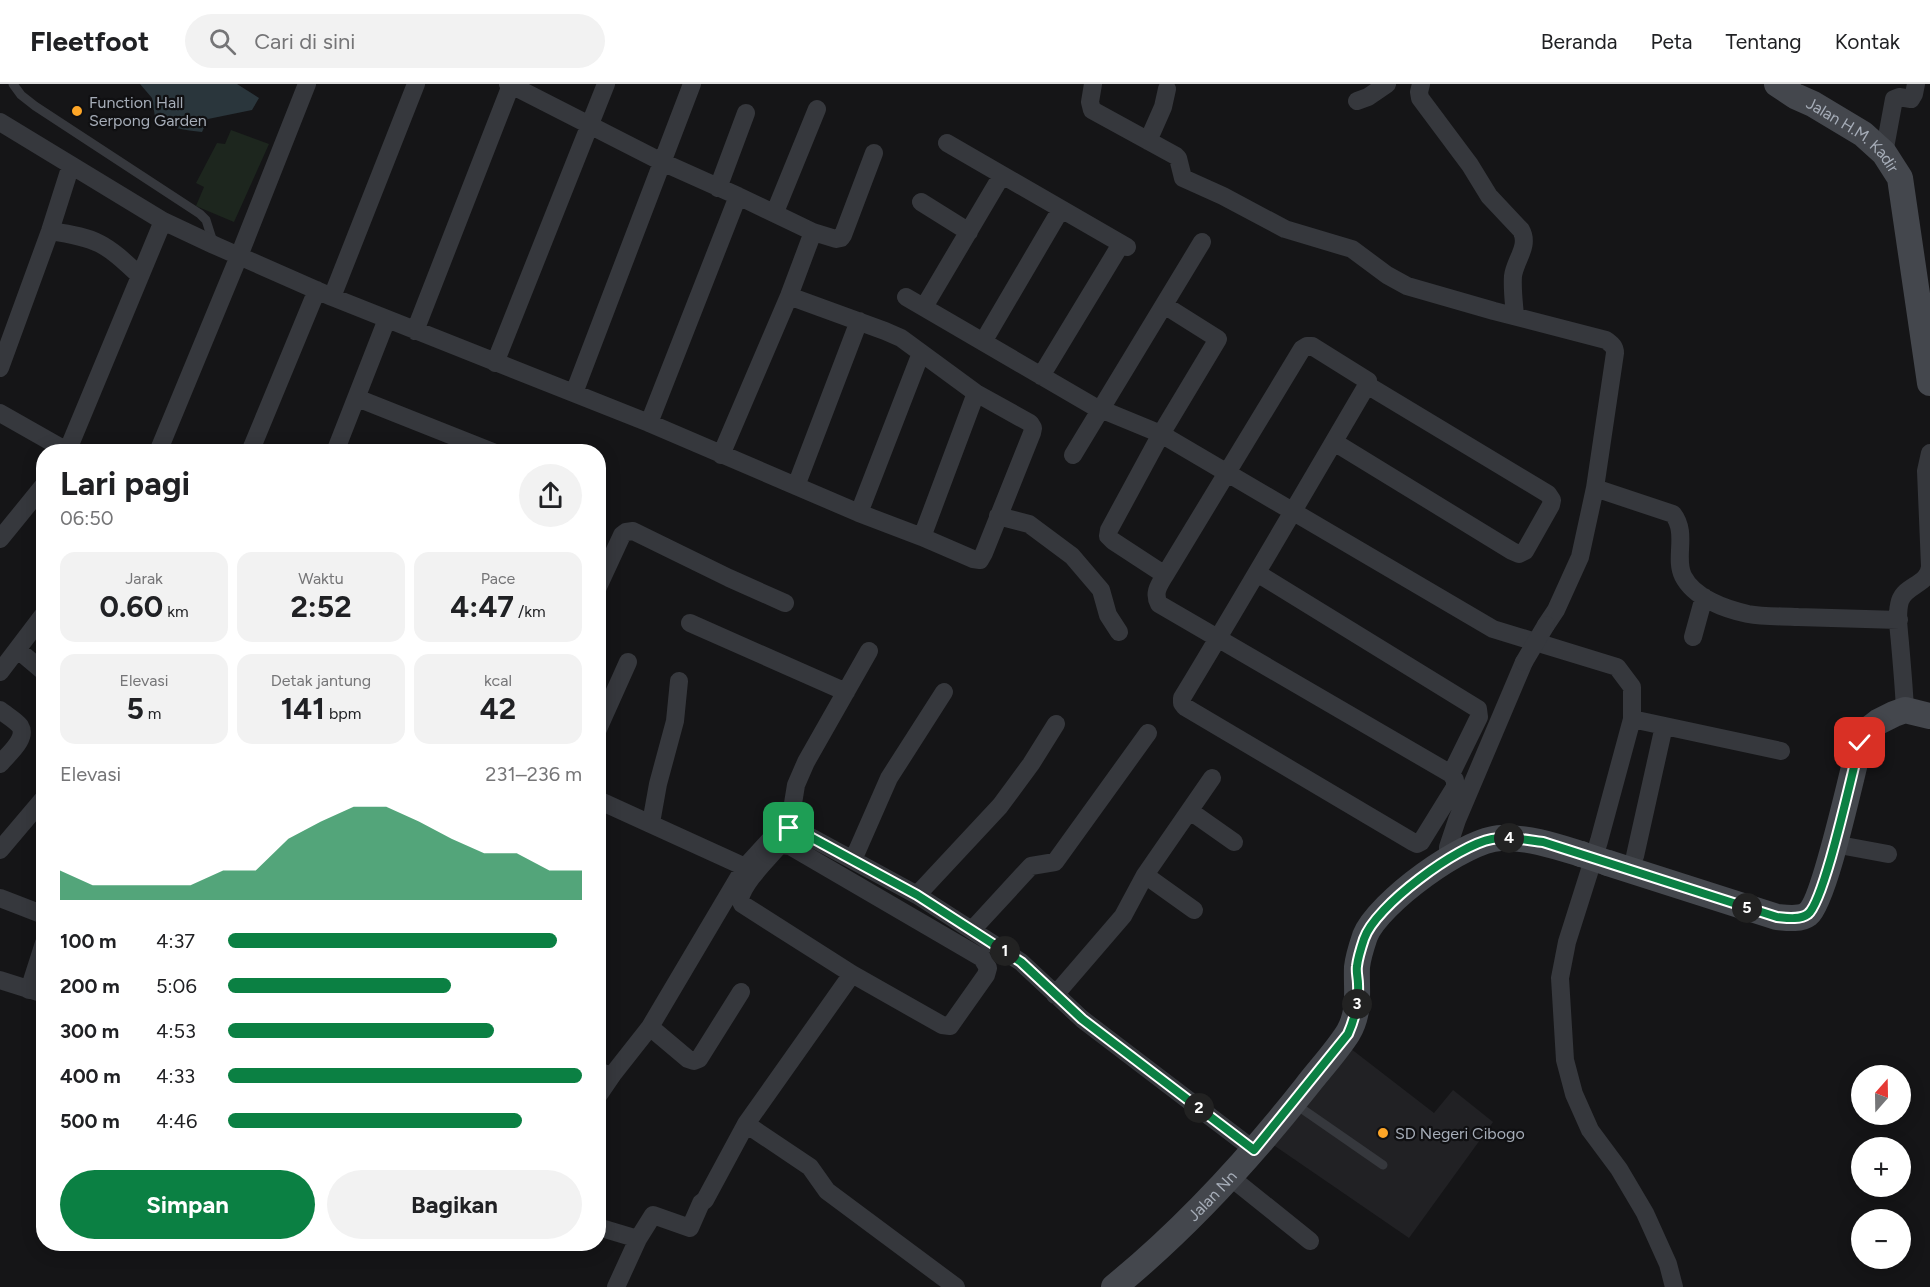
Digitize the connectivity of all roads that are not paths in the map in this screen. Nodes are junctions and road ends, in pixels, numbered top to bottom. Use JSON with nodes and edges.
{"nodes":[{"id":1,"x":13,"y":84,"type":"edge"},
{"id":2,"x":307,"y":84,"type":"edge"},
{"id":3,"x":416,"y":84,"type":"edge"},
{"id":4,"x":606,"y":84,"type":"edge"},
{"id":5,"x":692,"y":84,"type":"edge"},
{"id":6,"x":1094,"y":84,"type":"edge"},
{"id":7,"x":1388,"y":84,"type":"edge"},
{"id":8,"x":1420,"y":84,"type":"edge"},
{"id":9,"x":1777,"y":84,"type":"edge"},
{"id":10,"x":1916,"y":84,"type":"edge"},
{"id":11,"x":510,"y":85,"type":"edge"},
{"id":12,"x":1167,"y":89,"type":"dead end"},
{"id":13,"x":1357,"y":101,"type":"dead end"},
{"id":14,"x":816,"y":110,"type":"dead end"},
{"id":15,"x":746,"y":113,"type":"dead end"},
{"id":16,"x":0,"y":122,"type":"edge"},
{"id":17,"x":591,"y":126,"type":"junction"},
{"id":18,"x":1148,"y":141,"type":"junction"},
{"id":19,"x":947,"y":143,"type":"dead end"},
{"id":20,"x":874,"y":153,"type":"dead end"},
{"id":21,"x":1884,"y":153,"type":"junction"},
{"id":22,"x":662,"y":162,"type":"junction"},
{"id":23,"x":71,"y":165,"type":"junction"},
{"id":24,"x":1002,"y":175,"type":"junction"},
{"id":25,"x":718,"y":188,"type":"junction"},
{"id":26,"x":738,"y":196,"type":"junction"},
{"id":27,"x":921,"y":202,"type":"dead end"},
{"id":28,"x":1061,"y":209,"type":"junction"},
{"id":29,"x":775,"y":212,"type":"junction"},
{"id":30,"x":163,"y":221,"type":"junction"},
{"id":31,"x":50,"y":231,"type":"junction"},
{"id":32,"x":813,"y":232,"type":"junction"},
{"id":33,"x":969,"y":232,"type":"junction"},
{"id":34,"x":1202,"y":242,"type":"dead end"},
{"id":35,"x":214,"y":245,"type":"junction"},
{"id":36,"x":239,"y":256,"type":"junction"},
{"id":37,"x":140,"y":276,"type":"junction"},
{"id":38,"x":324,"y":294,"type":"junction"},
{"id":39,"x":789,"y":296,"type":"junction"},
{"id":40,"x":906,"y":297,"type":"dead end"},
{"id":41,"x":1164,"y":305,"type":"junction"},
{"id":42,"x":924,"y":307,"type":"junction"},
{"id":43,"x":1515,"y":316,"type":"junction"},
{"id":44,"x":387,"y":319,"type":"junction"},
{"id":45,"x":859,"y":321,"type":"junction"},
{"id":46,"x":415,"y":331,"type":"junction"},
{"id":47,"x":982,"y":342,"type":"junction"},
{"id":48,"x":921,"y":353,"type":"junction"},
{"id":49,"x":495,"y":363,"type":"junction"},
{"id":50,"x":0,"y":368,"type":"edge"},
{"id":51,"x":1041,"y":376,"type":"junction"},
{"id":52,"x":1930,"y":382,"type":"edge"},
{"id":53,"x":1367,"y":385,"type":"junction"},
{"id":54,"x":574,"y":393,"type":"junction"},
{"id":55,"x":976,"y":393,"type":"junction"},
{"id":56,"x":357,"y":398,"type":"junction"},
{"id":57,"x":1101,"y":409,"type":"junction"},
{"id":58,"x":0,"y":413,"type":"edge"},
{"id":59,"x":649,"y":423,"type":"junction"},
{"id":60,"x":1161,"y":434,"type":"junction"},
{"id":61,"x":1334,"y":442,"type":"junction"},
{"id":62,"x":55,"y":444,"type":"edge"},
{"id":63,"x":70,"y":444,"type":"edge"},
{"id":64,"x":161,"y":444,"type":"edge"},
{"id":65,"x":254,"y":444,"type":"edge"},
{"id":66,"x":338,"y":444,"type":"edge"},
{"id":67,"x":473,"y":444,"type":"edge"},
{"id":68,"x":1930,"y":453,"type":"edge"},
{"id":69,"x":721,"y":455,"type":"junction"},
{"id":70,"x":1073,"y":455,"type":"dead end"},
{"id":71,"x":1227,"y":472,"type":"junction"},
{"id":72,"x":796,"y":486,"type":"junction"},
{"id":73,"x":1595,"y":488,"type":"junction"},
{"id":74,"x":36,"y":495,"type":"edge"},
{"id":75,"x":1294,"y":512,"type":"junction"},
{"id":76,"x":859,"y":513,"type":"junction"},
{"id":77,"x":998,"y":516,"type":"junction"},
{"id":78,"x":922,"y":537,"type":"junction"},
{"id":79,"x":0,"y":539,"type":"edge"},
{"id":80,"x":1930,"y":567,"type":"edge"},
{"id":81,"x":606,"y":570,"type":"edge"},
{"id":82,"x":1257,"y":573,"type":"junction"},
{"id":83,"x":1165,"y":575,"type":"junction"},
{"id":84,"x":1704,"y":597,"type":"junction"},
{"id":85,"x":785,"y":603,"type":"dead end"},
{"id":86,"x":1899,"y":620,"type":"junction"},
{"id":87,"x":690,"y":623,"type":"dead end"},
{"id":88,"x":36,"y":625,"type":"edge"},
{"id":89,"x":1119,"y":632,"type":"dead end"},
{"id":90,"x":1693,"y":637,"type":"dead end"},
{"id":91,"x":1218,"y":638,"type":"junction"},
{"id":92,"x":18,"y":650,"type":"junction"},
{"id":93,"x":869,"y":651,"type":"dead end"},
{"id":94,"x":628,"y":662,"type":"dead end"},
{"id":95,"x":36,"y":665,"type":"edge"},
{"id":96,"x":0,"y":672,"type":"edge"},
{"id":97,"x":679,"y":681,"type":"dead end"},
{"id":98,"x":846,"y":692,"type":"junction"},
{"id":99,"x":944,"y":692,"type":"dead end"},
{"id":100,"x":0,"y":710,"type":"edge"},
{"id":101,"x":1905,"y":710,"type":"junction"},
{"id":102,"x":606,"y":711,"type":"edge"},
{"id":103,"x":1930,"y":716,"type":"edge"},
{"id":104,"x":1632,"y":719,"type":"junction"},
{"id":105,"x":1056,"y":724,"type":"dead end"},
{"id":106,"x":1664,"y":726,"type":"junction"},
{"id":107,"x":1148,"y":733,"type":"dead end"},
{"id":108,"x":1781,"y":751,"type":"dead end"},
{"id":109,"x":0,"y":764,"type":"edge"},
{"id":110,"x":1451,"y":774,"type":"junction"},
{"id":111,"x":1212,"y":778,"type":"dead end"},
{"id":112,"x":606,"y":803,"type":"edge"},
{"id":113,"x":36,"y":807,"type":"edge"},
{"id":114,"x":1190,"y":811,"type":"junction"},
{"id":115,"x":651,"y":823,"type":"junction"},
{"id":116,"x":789,"y":828,"type":"junction"},
{"id":117,"x":1234,"y":842,"type":"dead end"},
{"id":118,"x":1834,"y":844,"type":"junction"},
{"id":119,"x":0,"y":850,"type":"edge"},
{"id":120,"x":1888,"y":854,"type":"dead end"},
{"id":121,"x":1635,"y":856,"type":"dead end"},
{"id":122,"x":1448,"y":859,"type":"junction"},
{"id":123,"x":853,"y":860,"type":"junction"},
{"id":124,"x":750,"y":870,"type":"junction"},
{"id":125,"x":1145,"y":875,"type":"junction"},
{"id":126,"x":917,"y":895,"type":"junction"},
{"id":127,"x":0,"y":898,"type":"edge"},
{"id":128,"x":1194,"y":910,"type":"dead end"},
{"id":129,"x":36,"y":912,"type":"edge"},
{"id":130,"x":972,"y":930,"type":"junction"},
{"id":131,"x":852,"y":974,"type":"junction"},
{"id":132,"x":0,"y":981,"type":"edge"},
{"id":133,"x":36,"y":992,"type":"edge"},
{"id":134,"x":741,"y":992,"type":"dead end"},
{"id":135,"x":1055,"y":995,"type":"junction"},
{"id":136,"x":650,"y":1027,"type":"junction"},
{"id":137,"x":606,"y":1072,"type":"edge"},
{"id":138,"x":1293,"y":1103,"type":"junction"},
{"id":139,"x":746,"y":1124,"type":"junction"},
{"id":140,"x":1254,"y":1150,"type":"junction"},
{"id":141,"x":1383,"y":1165,"type":"dead end"},
{"id":142,"x":1229,"y":1176,"type":"junction"},
{"id":143,"x":606,"y":1229,"type":"edge"},
{"id":144,"x":638,"y":1239,"type":"junction"},
{"id":145,"x":1310,"y":1241,"type":"dead end"},
{"id":146,"x":615,"y":1287,"type":"edge"},
{"id":147,"x":956,"y":1287,"type":"edge"},
{"id":148,"x":1114,"y":1287,"type":"edge"},
{"id":149,"x":1674,"y":1287,"type":"edge"}],
"edges":[{"from":1,"to":35,"type":"lane"},
{"from":2,"to":36,"type":"street"},
{"from":3,"to":38,"type":"street"},
{"from":4,"to":17,"type":"street"},
{"from":5,"to":22,"type":"street"},
{"from":6,"to":18,"type":"street"},
{"from":7,"to":13,"type":"street"},
{"from":8,"to":43,"type":"street"},
{"from":9,"to":21,"type":"street","name":"Jalan H.M. Kadir"},
{"from":10,"to":21,"type":"street"},
{"from":11,"to":17,"type":"street"},
{"from":11,"to":46,"type":"street"},
{"from":12,"to":18,"type":"street"},
{"from":14,"to":29,"type":"street"},
{"from":15,"to":25,"type":"street"},
{"from":16,"to":23,"type":"street"},
{"from":17,"to":22,"type":"street"},
{"from":17,"to":49,"type":"street"},
{"from":18,"to":43,"type":"street"},
{"from":19,"to":24,"type":"street"},
{"from":20,"to":32,"type":"street"},
{"from":21,"to":52,"type":"street","name":"Jalan H.M. Kadir"},
{"from":22,"to":25,"type":"street"},
{"from":22,"to":54,"type":"street"},
{"from":23,"to":30,"type":"street"},
{"from":23,"to":31,"type":"street"},
{"from":24,"to":28,"type":"street"},
{"from":24,"to":33,"type":"street"},
{"from":25,"to":26,"type":"street"},
{"from":26,"to":29,"type":"street"},
{"from":26,"to":59,"type":"street"},
{"from":27,"to":33,"type":"street"},
{"from":28,"to":47,"type":"street"},
{"from":28,"to":51,"type":"street"},
{"from":29,"to":32,"type":"street"},
{"from":30,"to":35,"type":"street"},
{"from":30,"to":37,"type":"street"},
{"from":31,"to":37,"type":"street"},
{"from":31,"to":50,"type":"street"},
{"from":32,"to":39,"type":"street"},
{"from":33,"to":42,"type":"street"},
{"from":34,"to":41,"type":"street"},
{"from":35,"to":36,"type":"street"},
{"from":36,"to":38,"type":"street"},
{"from":36,"to":64,"type":"street"},
{"from":37,"to":63,"type":"street"},
{"from":38,"to":44,"type":"street"},
{"from":38,"to":65,"type":"street"},
{"from":39,"to":45,"type":"street"},
{"from":39,"to":69,"type":"street"},
{"from":40,"to":42,"type":"street"},
{"from":41,"to":57,"type":"street"},
{"from":41,"to":60,"type":"street"},
{"from":42,"to":47,"type":"street"},
{"from":43,"to":73,"type":"street"},
{"from":44,"to":46,"type":"street"},
{"from":44,"to":56,"type":"street"},
{"from":45,"to":48,"type":"street"},
{"from":45,"to":72,"type":"street"},
{"from":46,"to":49,"type":"street"},
{"from":47,"to":51,"type":"street"},
{"from":48,"to":55,"type":"street"},
{"from":48,"to":76,"type":"street"},
{"from":49,"to":54,"type":"street"},
{"from":51,"to":57,"type":"street"},
{"from":53,"to":61,"type":"street"},
{"from":53,"to":61,"type":"street"},
{"from":53,"to":71,"type":"street"},
{"from":54,"to":59,"type":"street"},
{"from":55,"to":77,"type":"street"},
{"from":55,"to":78,"type":"street"},
{"from":56,"to":66,"type":"street"},
{"from":56,"to":67,"type":"street"},
{"from":57,"to":60,"type":"street"},
{"from":57,"to":70,"type":"street"},
{"from":58,"to":62,"type":"street"},
{"from":59,"to":69,"type":"street"},
{"from":60,"to":71,"type":"street"},
{"from":60,"to":83,"type":"street"},
{"from":61,"to":75,"type":"street"},
{"from":68,"to":80,"type":"street"},
{"from":69,"to":72,"type":"street"},
{"from":71,"to":75,"type":"street"},
{"from":71,"to":83,"type":"street"},
{"from":72,"to":76,"type":"street"},
{"from":73,"to":84,"type":"street"},
{"from":73,"to":122,"type":"street","bridge":true},
{"from":74,"to":79,"type":"street"},
{"from":75,"to":82,"type":"street"},
{"from":75,"to":104,"type":"street"},
{"from":76,"to":78,"type":"street"},
{"from":77,"to":78,"type":"street"},
{"from":77,"to":89,"type":"street"},
{"from":80,"to":86,"type":"street"},
{"from":81,"to":85,"type":"street"},
{"from":82,"to":91,"type":"street"},
{"from":82,"to":110,"type":"street"},
{"from":83,"to":91,"type":"street"},
{"from":84,"to":86,"type":"street"},
{"from":84,"to":90,"type":"street"},
{"from":86,"to":101,"type":"street"},
{"from":87,"to":98,"type":"street"},
{"from":88,"to":92,"type":"street"},
{"from":91,"to":110,"type":"street"},
{"from":91,"to":110,"type":"street"},
{"from":92,"to":95,"type":"street"},
{"from":92,"to":96,"type":"street"},
{"from":93,"to":98,"type":"street"},
{"from":94,"to":102,"type":"street"},
{"from":97,"to":115,"type":"street"},
{"from":98,"to":116,"type":"street"},
{"from":99,"to":123,"type":"street"},
{"from":100,"to":109,"type":"street"},
{"from":101,"to":103,"type":"street"},
{"from":101,"to":118,"type":"street","name":"Jalan Nn"},
{"from":104,"to":106,"type":"street"},
{"from":104,"to":149,"type":"street"},
{"from":105,"to":126,"type":"street"},
{"from":106,"to":108,"type":"street"},
{"from":106,"to":121,"type":"street"},
{"from":107,"to":130,"type":"street"},
{"from":111,"to":114,"type":"street"},
{"from":112,"to":115,"type":"street"},
{"from":113,"to":119,"type":"street"},
{"from":114,"to":117,"type":"street"},
{"from":114,"to":125,"type":"street"},
{"from":115,"to":124,"type":"street"},
{"from":116,"to":123,"type":"street"},
{"from":116,"to":124,"type":"street"},
{"from":118,"to":120,"type":"street"},
{"from":118,"to":122,"type":"street","name":"Jalan Nn","bridge":true},
{"from":122,"to":138,"type":"street","name":"Jalan Nn"},
{"from":123,"to":126,"type":"street"},
{"from":124,"to":131,"type":"street"},
{"from":124,"to":131,"type":"street"},
{"from":124,"to":136,"type":"street"},
{"from":125,"to":128,"type":"street"},
{"from":125,"to":135,"type":"street"},
{"from":126,"to":130,"type":"street"},
{"from":127,"to":129,"type":"street"},
{"from":130,"to":135,"type":"street"},
{"from":131,"to":139,"type":"street"},
{"from":132,"to":133,"type":"street"},
{"from":134,"to":136,"type":"street"},
{"from":135,"to":140,"type":"street"},
{"from":136,"to":137,"type":"street"},
{"from":138,"to":140,"type":"street","name":"Jalan Nn"},
{"from":138,"to":141,"type":"lane"},
{"from":139,"to":144,"type":"street"},
{"from":139,"to":147,"type":"street"},
{"from":140,"to":142,"type":"street","name":"Jalan Nn"},
{"from":142,"to":145,"type":"street"},
{"from":142,"to":148,"type":"street","name":"Jalan Nn"},
{"from":143,"to":144,"type":"street"},
{"from":144,"to":146,"type":"street"}]}
